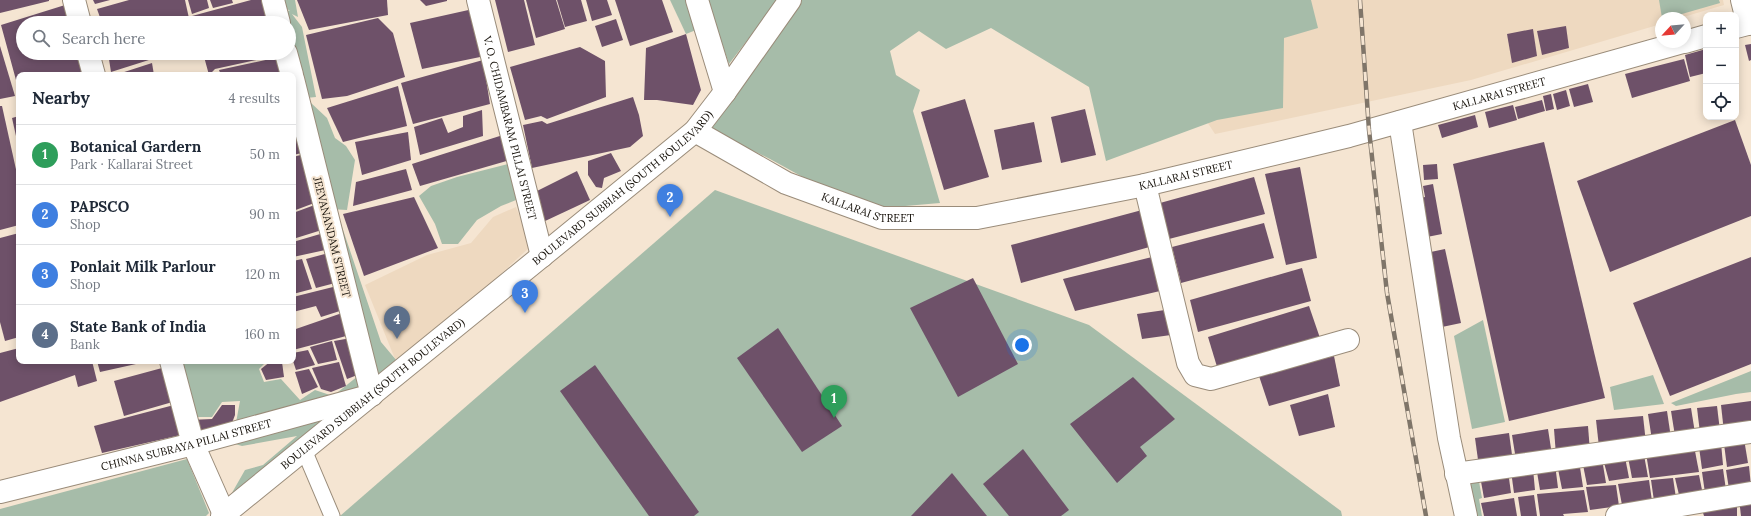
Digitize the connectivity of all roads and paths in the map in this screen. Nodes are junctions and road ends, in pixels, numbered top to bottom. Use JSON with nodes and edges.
{"nodes":[{"id":1,"x":74,"y":0,"type":"edge"},
{"id":2,"x":273,"y":0,"type":"edge"},
{"id":3,"x":478,"y":0,"type":"edge"},
{"id":4,"x":697,"y":0,"type":"edge"},
{"id":5,"x":790,"y":0,"type":"edge"},
{"id":6,"x":1742,"y":0,"type":"edge"},
{"id":7,"x":78,"y":16,"type":"edge"},
{"id":8,"x":277,"y":16,"type":"edge"},
{"id":9,"x":1745,"y":25,"type":"edge"},
{"id":10,"x":1703,"y":37,"type":"edge"},
{"id":11,"x":1691,"y":40,"type":"edge"},
{"id":12,"x":1663,"y":48,"type":"edge"},
{"id":13,"x":90,"y":60,"type":"edge"},
{"id":14,"x":288,"y":60,"type":"edge"},
{"id":15,"x":93,"y":72,"type":"edge"},
{"id":16,"x":291,"y":72,"type":"edge"},
{"id":17,"x":296,"y":91,"type":"edge"},
{"id":18,"x":726,"y":92,"type":"junction"},
{"id":19,"x":1400,"y":122,"type":"junction"},
{"id":20,"x":695,"y":131,"type":"junction"},
{"id":21,"x":1145,"y":185,"type":"junction"},
{"id":22,"x":542,"y":256,"type":"junction"},
{"id":23,"x":1348,"y":340,"type":"dead end"},
{"id":24,"x":172,"y":364,"type":"edge"},
{"id":25,"x":372,"y":395,"type":"junction"},
{"id":26,"x":1751,"y":432,"type":"edge"},
{"id":27,"x":193,"y":444,"type":"junction"},
{"id":28,"x":304,"y":450,"type":"junction"},
{"id":29,"x":1456,"y":474,"type":"junction"},
{"id":30,"x":0,"y":492,"type":"edge"},
{"id":31,"x":1751,"y":493,"type":"edge"},
{"id":32,"x":223,"y":515,"type":"edge"},
{"id":33,"x":332,"y":516,"type":"edge"},
{"id":34,"x":1466,"y":516,"type":"edge"},
{"id":35,"x":1617,"y":516,"type":"edge"}],
"edges":[{"from":1,"to":7,"type":"street"},
{"from":2,"to":8,"type":"street"},
{"from":3,"to":22,"type":"street","name":"V. O. CHIDAMBARAM PILLAI STREET"},
{"from":4,"to":18,"type":"street"},
{"from":5,"to":18,"type":"street","name":"BOULEVARD SUBBIAH (SOUTH BOULEVARD)"},
{"from":6,"to":9,"type":"street"},
{"from":10,"to":11,"type":"street","name":"KALLARAI STREET"},
{"from":12,"to":19,"type":"street","name":"KALLARAI STREET"},
{"from":13,"to":15,"type":"street"},
{"from":14,"to":16,"type":"street"},
{"from":17,"to":25,"type":"street","name":"JEEVANANDAM STREET"},
{"from":18,"to":20,"type":"street","name":"BOULEVARD SUBBIAH (SOUTH BOULEVARD)"},
{"from":19,"to":21,"type":"street","name":"KALLARAI STREET"},
{"from":19,"to":29,"type":"street"},
{"from":20,"to":21,"type":"street","name":"KALLARAI STREET"},
{"from":20,"to":22,"type":"street","name":"BOULEVARD SUBBIAH (SOUTH BOULEVARD)"},
{"from":21,"to":23,"type":"street"},
{"from":22,"to":25,"type":"street","name":"BOULEVARD SUBBIAH (SOUTH BOULEVARD)"},
{"from":24,"to":27,"type":"street"},
{"from":25,"to":27,"type":"street","name":"CHINNA SUBRAYA PILLAI STREET"},
{"from":25,"to":28,"type":"street","name":"BOULEVARD SUBBIAH (SOUTH BOULEVARD)"},
{"from":26,"to":29,"type":"street"},
{"from":27,"to":30,"type":"street","name":"CHINNA SUBRAYA PILLAI STREET"},
{"from":27,"to":32,"type":"street"},
{"from":28,"to":32,"type":"street","name":"BOULEVARD SUBBIAH (SOUTH BOULEVARD)"},
{"from":28,"to":33,"type":"lane"},
{"from":29,"to":34,"type":"street"},
{"from":31,"to":35,"type":"street"}]}
